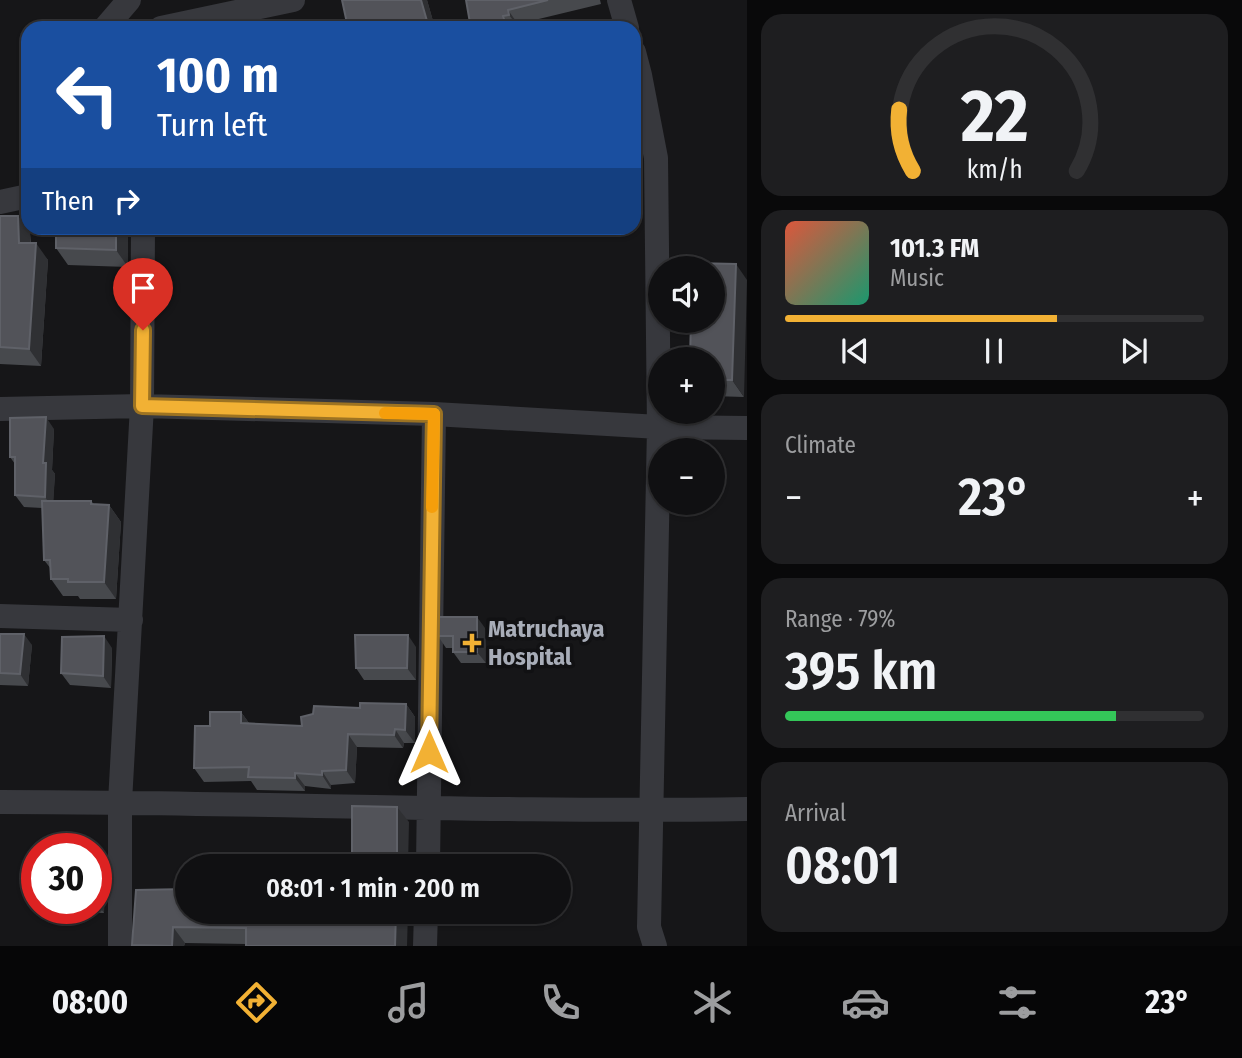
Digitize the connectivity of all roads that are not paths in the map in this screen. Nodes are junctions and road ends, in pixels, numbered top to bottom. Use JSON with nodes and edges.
{"nodes":[{"id":1,"x":129,"y":0,"type":"edge"},
{"id":2,"x":293,"y":0,"type":"edge"},
{"id":3,"x":619,"y":0,"type":"edge"},
{"id":4,"x":111,"y":21,"type":"edge"},
{"id":5,"x":194,"y":21,"type":"edge"},
{"id":6,"x":625,"y":21,"type":"edge"},
{"id":7,"x":641,"y":118,"type":"edge"},
{"id":8,"x":645,"y":158,"type":"edge"},
{"id":9,"x":21,"y":198,"type":"edge"},
{"id":10,"x":0,"y":202,"type":"edge"},
{"id":11,"x":143,"y":235,"type":"edge"},
{"id":12,"x":142,"y":406,"type":"junction"},
{"id":13,"x":0,"y":409,"type":"edge"},
{"id":14,"x":434,"y":414,"type":"junction"},
{"id":15,"x":659,"y":427,"type":"junction"},
{"id":16,"x":747,"y":428,"type":"edge"},
{"id":17,"x":0,"y":616,"type":"edge"},
{"id":18,"x":131,"y":620,"type":"junction"},
{"id":19,"x":0,"y":802,"type":"edge"},
{"id":20,"x":120,"y":802,"type":"junction"},
{"id":21,"x":430,"y":807,"type":"junction"},
{"id":22,"x":747,"y":809,"type":"edge"},
{"id":23,"x":651,"y":811,"type":"junction"},
{"id":24,"x":428,"y":854,"type":"edge"},
{"id":25,"x":426,"y":924,"type":"edge"},
{"id":26,"x":120,"y":946,"type":"edge"},
{"id":27,"x":425,"y":946,"type":"edge"},
{"id":28,"x":655,"y":946,"type":"edge"}],
"edges":[{"from":1,"to":4,"type":"street"},
{"from":2,"to":5,"type":"street"},
{"from":3,"to":6,"type":"street"},
{"from":7,"to":8,"type":"street"},
{"from":8,"to":15,"type":"street"},
{"from":9,"to":10,"type":"street"},
{"from":11,"to":12,"type":"street"},
{"from":12,"to":13,"type":"street"},
{"from":12,"to":14,"type":"street"},
{"from":12,"to":18,"type":"street"},
{"from":14,"to":15,"type":"street"},
{"from":14,"to":21,"type":"street"},
{"from":15,"to":16,"type":"street"},
{"from":15,"to":23,"type":"street"},
{"from":17,"to":18,"type":"street"},
{"from":18,"to":20,"type":"street"},
{"from":19,"to":20,"type":"street"},
{"from":20,"to":21,"type":"street"},
{"from":20,"to":26,"type":"street"},
{"from":21,"to":23,"type":"street"},
{"from":21,"to":24,"type":"street"},
{"from":22,"to":23,"type":"street"},
{"from":23,"to":28,"type":"street"},
{"from":25,"to":27,"type":"street"}]}
